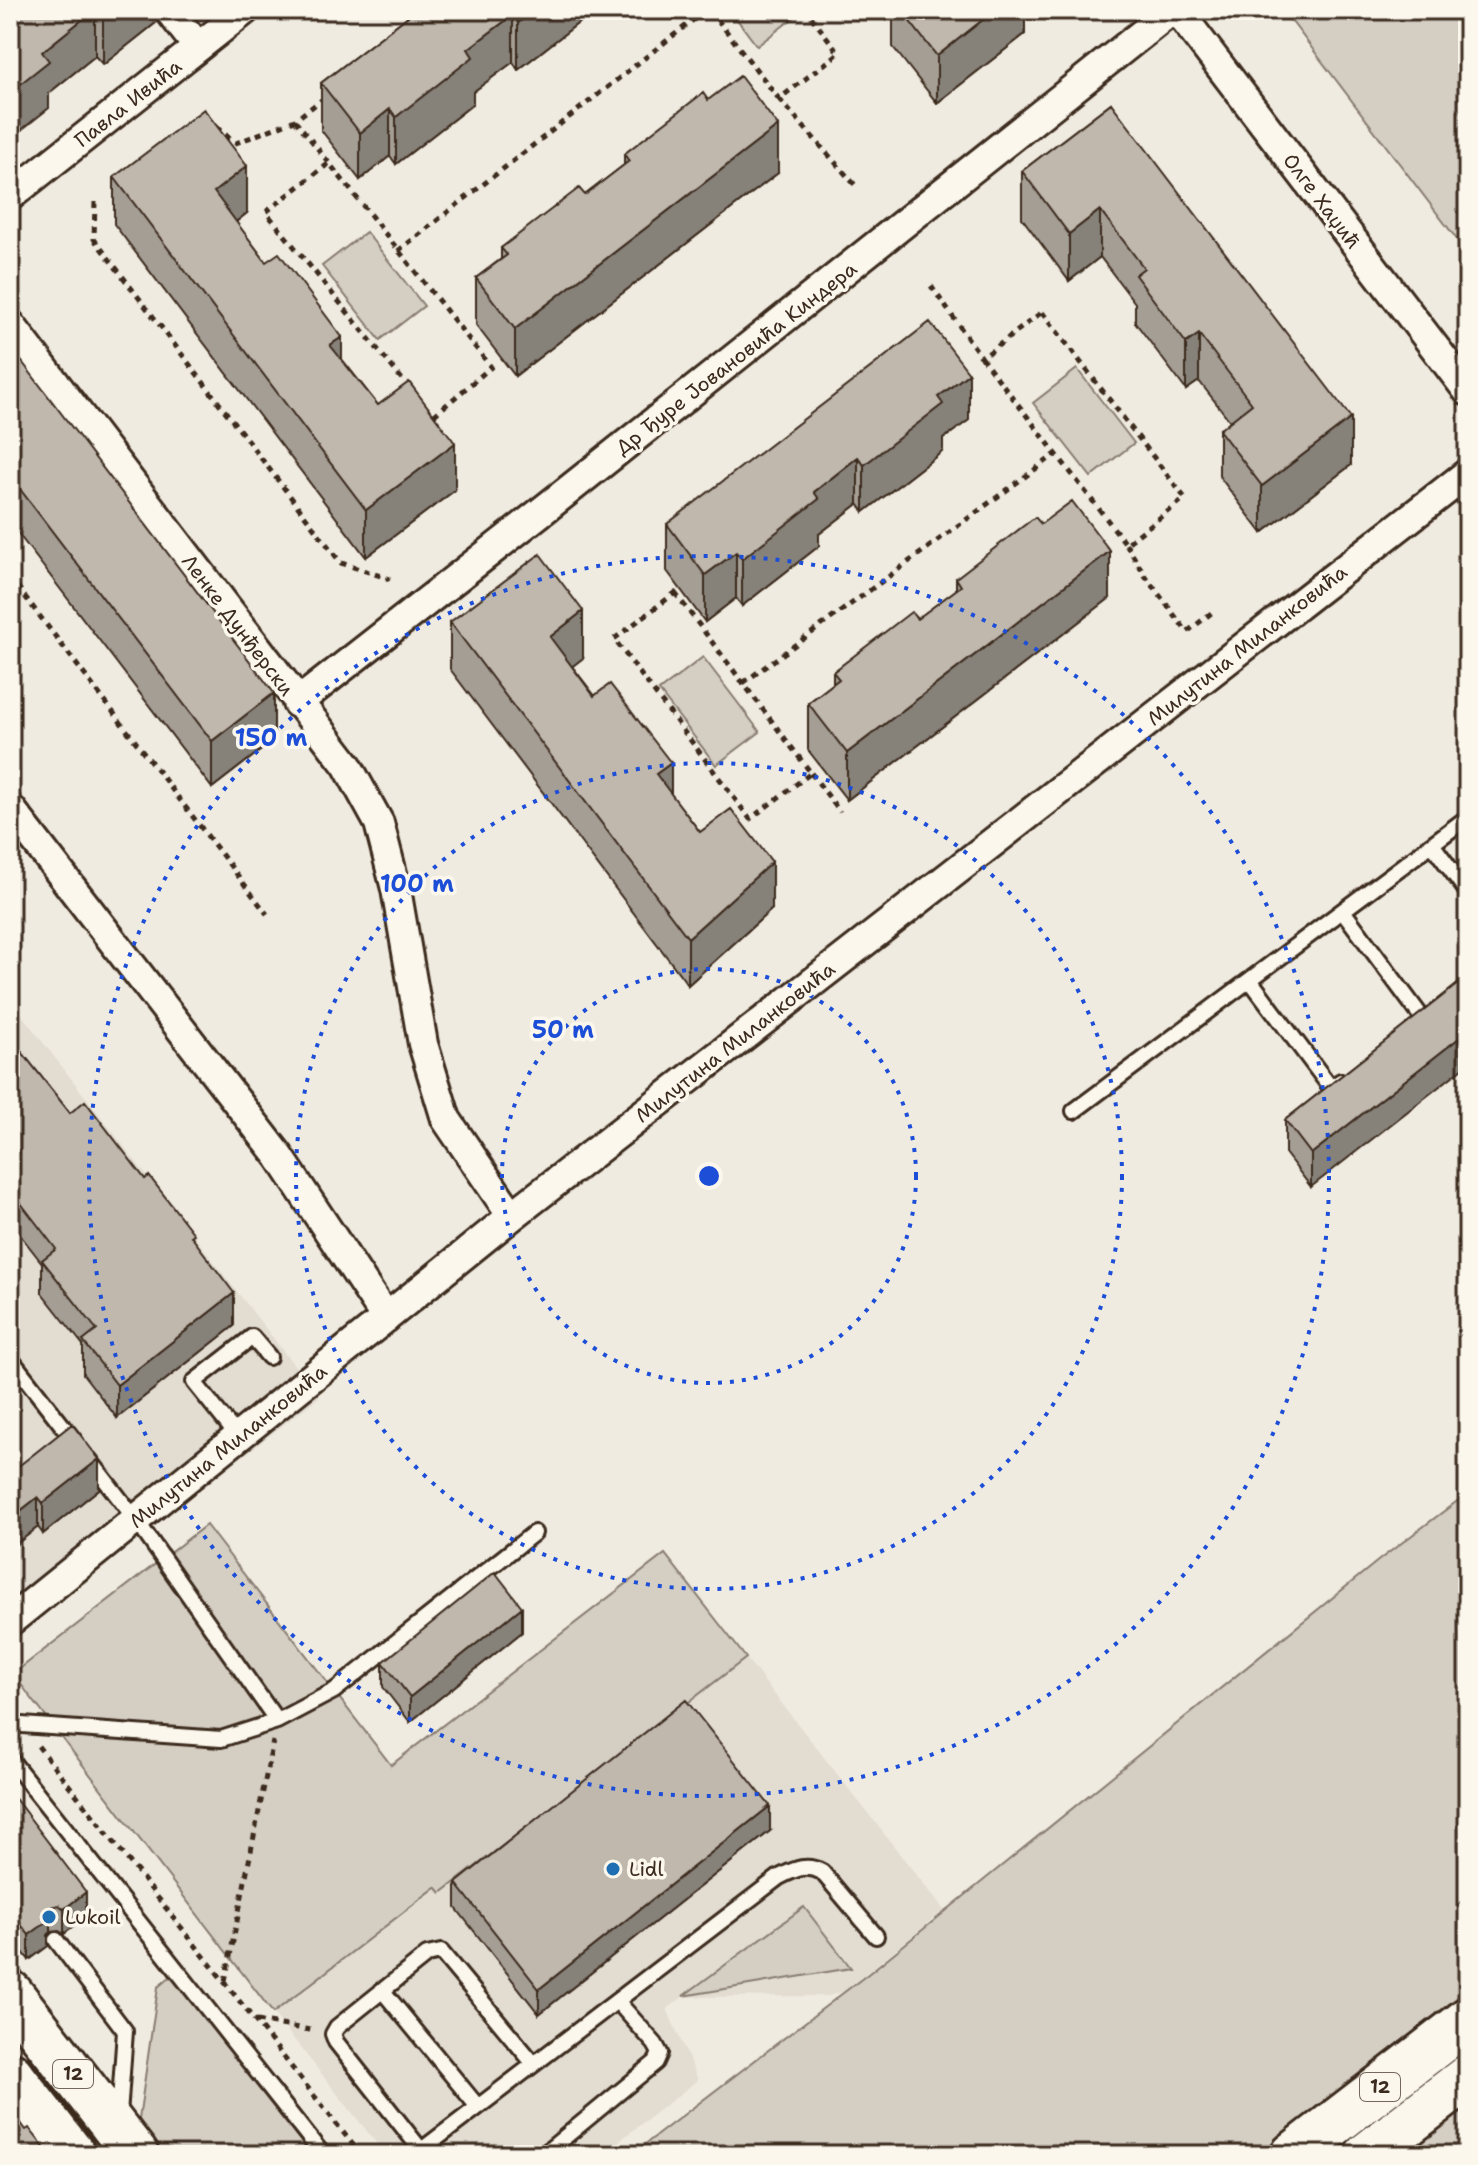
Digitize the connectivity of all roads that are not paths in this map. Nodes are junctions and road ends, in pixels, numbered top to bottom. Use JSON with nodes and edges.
{"nodes":[{"id":1,"x":169,"y":10,"type":"edge"},
{"id":2,"x":245,"y":10,"type":"edge"},
{"id":3,"x":1174,"y":10,"type":"edge"},
{"id":4,"x":198,"y":47,"type":"junction"},
{"id":5,"x":10,"y":196,"type":"edge"},
{"id":6,"x":10,"y":324,"type":"edge"},
{"id":7,"x":1468,"y":391,"type":"edge"},
{"id":8,"x":1468,"y":473,"type":"edge"},
{"id":9,"x":297,"y":703,"type":"junction"},
{"id":10,"x":10,"y":808,"type":"edge"},
{"id":11,"x":1468,"y":817,"type":"edge"},
{"id":12,"x":1432,"y":844,"type":"junction"},
{"id":13,"x":1468,"y":893,"type":"edge"},
{"id":14,"x":1343,"y":911,"type":"junction"},
{"id":15,"x":1250,"y":980,"type":"junction"},
{"id":16,"x":1423,"y":1019,"type":"edge"},
{"id":17,"x":1354,"y":1071,"type":"edge"},
{"id":18,"x":1074,"y":1111,"type":"dead end"},
{"id":19,"x":512,"y":1216,"type":"junction"},
{"id":20,"x":386,"y":1318,"type":"junction"},
{"id":21,"x":269,"y":1357,"type":"dead end"},
{"id":22,"x":10,"y":1358,"type":"edge"},
{"id":23,"x":239,"y":1438,"type":"junction"},
{"id":24,"x":136,"y":1520,"type":"junction"},
{"id":25,"x":534,"y":1533,"type":"dead end"},
{"id":26,"x":10,"y":1621,"type":"edge"},
{"id":27,"x":277,"y":1721,"type":"junction"},
{"id":28,"x":22,"y":1725,"type":"road end"},
{"id":29,"x":10,"y":1759,"type":"edge"},
{"id":30,"x":876,"y":1936,"type":"dead end"},
{"id":31,"x":56,"y":1940,"type":"dead end"},
{"id":32,"x":382,"y":1990,"type":"junction"},
{"id":33,"x":10,"y":1993,"type":"edge"},
{"id":34,"x":617,"y":2001,"type":"junction"},
{"id":35,"x":1468,"y":2020,"type":"edge"},
{"id":36,"x":534,"y":2064,"type":"junction"},
{"id":37,"x":10,"y":2074,"type":"edge"},
{"id":38,"x":1468,"y":2077,"type":"edge"},
{"id":39,"x":478,"y":2107,"type":"junction"},
{"id":40,"x":126,"y":2143,"type":"edge"},
{"id":41,"x":421,"y":2153,"type":"edge"},
{"id":42,"x":73,"y":2155,"type":"edge"},
{"id":43,"x":323,"y":2155,"type":"edge"},
{"id":44,"x":543,"y":2155,"type":"edge"},
{"id":45,"x":1293,"y":2155,"type":"edge"},
{"id":46,"x":1367,"y":2155,"type":"edge"}],
"edges":[{"from":1,"to":4,"type":"street"},
{"from":2,"to":4,"type":"street","name":"Павла Ивића"},
{"from":3,"to":7,"type":"street","name":"Олге Хаџић"},
{"from":3,"to":9,"type":"street","name":"Др Ђуре Јовановића Киндера"},
{"from":4,"to":5,"type":"street","name":"Павла Ивића"},
{"from":6,"to":9,"type":"street","name":"Ленке Дунђерски"},
{"from":8,"to":19,"type":"street","name":"Милутина Миланковића"},
{"from":9,"to":19,"type":"street","name":"Ленке Дунђерски"},
{"from":10,"to":20,"type":"street"},
{"from":11,"to":12,"type":"lane"},
{"from":12,"to":13,"type":"lane"},
{"from":12,"to":14,"type":"lane"},
{"from":14,"to":15,"type":"lane"},
{"from":14,"to":16,"type":"lane"},
{"from":15,"to":17,"type":"lane"},
{"from":15,"to":18,"type":"lane"},
{"from":19,"to":20,"type":"street","name":"Милутина Миланковића"},
{"from":20,"to":23,"type":"street","name":"Милутина Миланковића"},
{"from":21,"to":23,"type":"lane"},
{"from":22,"to":24,"type":"lane"},
{"from":23,"to":24,"type":"street","name":"Милутина Миланковића"},
{"from":24,"to":26,"type":"street","name":"Милутина Миланковића"},
{"from":24,"to":27,"type":"lane"},
{"from":25,"to":27,"type":"lane"},
{"from":27,"to":28,"type":"lane"},
{"from":29,"to":43,"type":"lane"},
{"from":30,"to":34,"type":"lane"},
{"from":31,"to":40,"type":"lane"},
{"from":32,"to":36,"type":"lane"},
{"from":32,"to":39,"type":"lane"},
{"from":32,"to":41,"type":"lane"},
{"from":33,"to":40,"type":"main road","number":"12"},
{"from":34,"to":36,"type":"lane"},
{"from":34,"to":44,"type":"lane"},
{"from":35,"to":45,"type":"main road","number":"12"},
{"from":36,"to":39,"type":"lane"},
{"from":37,"to":42,"type":"main road","number":"12"},
{"from":38,"to":46,"type":"main road","number":"12"},
{"from":39,"to":41,"type":"lane"}]}
